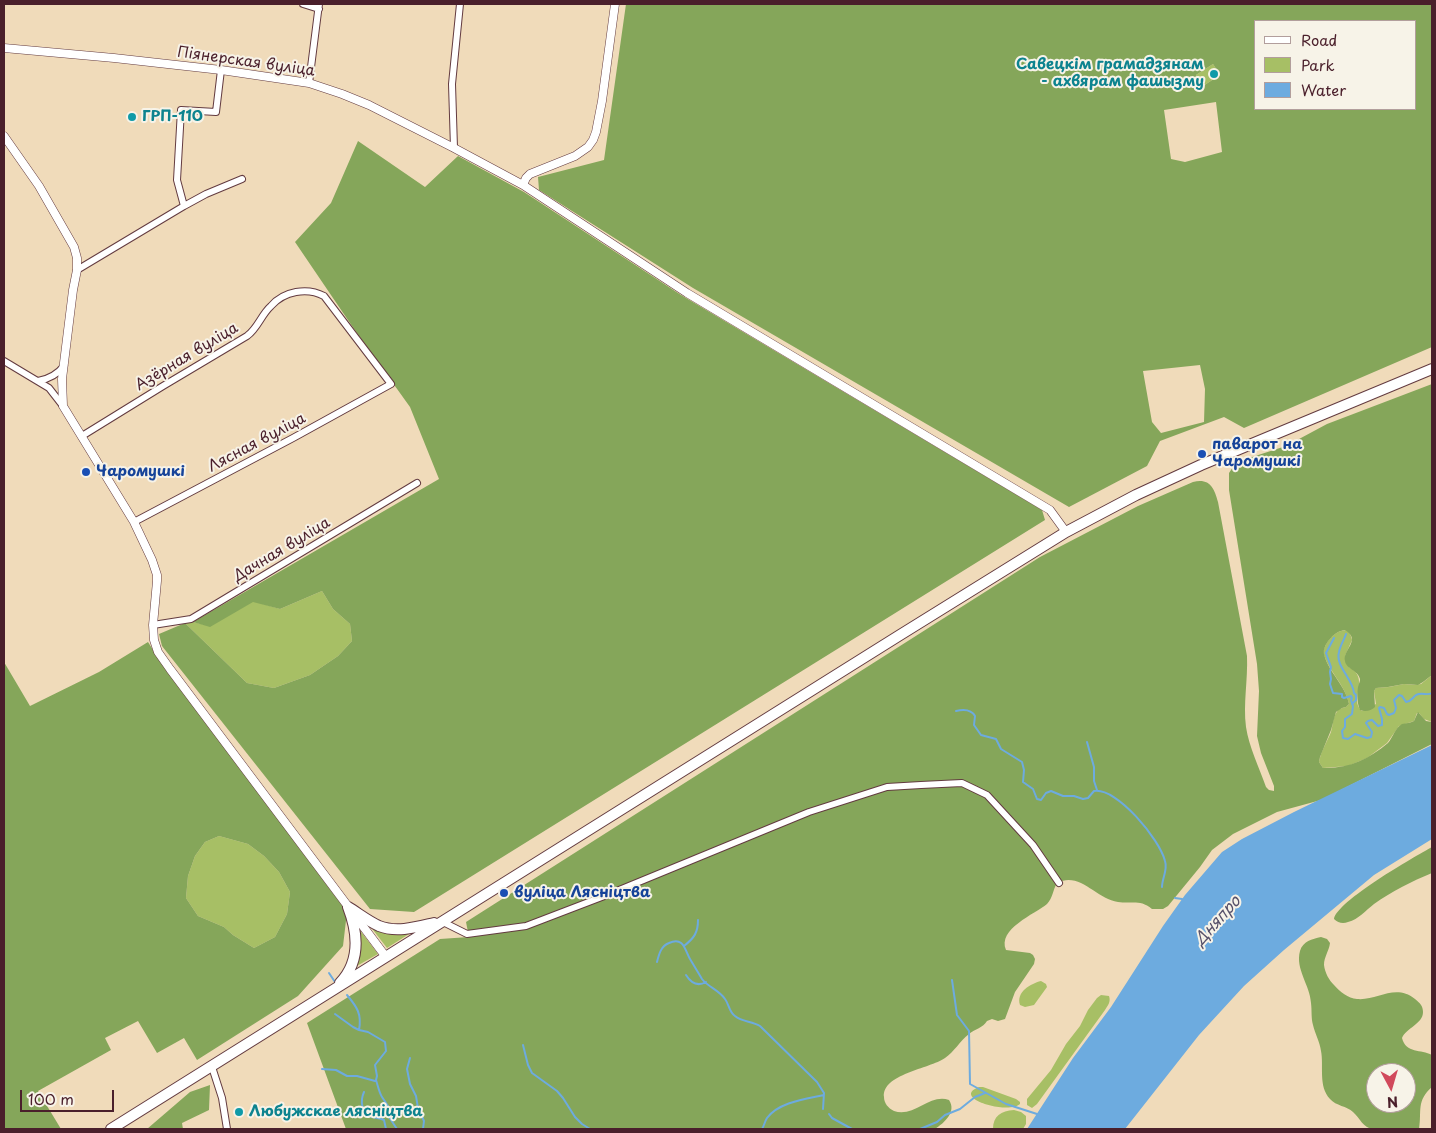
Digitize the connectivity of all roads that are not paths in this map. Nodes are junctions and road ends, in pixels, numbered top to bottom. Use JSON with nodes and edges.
{"nodes":[{"id":1,"x":303,"y":4,"type":"edge"},
{"id":2,"x":460,"y":4,"type":"edge"},
{"id":3,"x":615,"y":4,"type":"edge"},
{"id":4,"x":319,"y":6,"type":"edge"},
{"id":5,"x":4,"y":48,"type":"edge"},
{"id":6,"x":221,"y":70,"type":"junction"},
{"id":7,"x":309,"y":83,"type":"junction"},
{"id":8,"x":4,"y":136,"type":"edge"},
{"id":9,"x":454,"y":148,"type":"junction"},
{"id":10,"x":242,"y":179,"type":"dead end"},
{"id":11,"x":523,"y":185,"type":"junction"},
{"id":12,"x":184,"y":206,"type":"junction"},
{"id":13,"x":77,"y":270,"type":"junction"},
{"id":14,"x":324,"y":296,"type":"joint"},
{"id":15,"x":4,"y":361,"type":"edge"},
{"id":16,"x":64,"y":366,"type":"junction"},
{"id":17,"x":1432,"y":369,"type":"edge"},
{"id":18,"x":38,"y":381,"type":"junction"},
{"id":19,"x":63,"y":406,"type":"junction"},
{"id":20,"x":82,"y":436,"type":"junction"},
{"id":21,"x":417,"y":483,"type":"dead end"},
{"id":22,"x":134,"y":522,"type":"junction"},
{"id":23,"x":1066,"y":532,"type":"junction"},
{"id":24,"x":153,"y":625,"type":"junction"},
{"id":25,"x":1059,"y":883,"type":"dead end"},
{"id":26,"x":348,"y":906,"type":"junction"},
{"id":27,"x":443,"y":922,"type":"junction"},
{"id":28,"x":386,"y":957,"type":"junction"},
{"id":29,"x":334,"y":989,"type":"junction"},
{"id":30,"x":212,"y":1066,"type":"junction"},
{"id":31,"x":110,"y":1129,"type":"edge"},
{"id":32,"x":227,"y":1129,"type":"edge"}],
"edges":[{"from":1,"to":4,"type":"street"},
{"from":2,"to":9,"type":"street"},
{"from":3,"to":11,"type":"street"},
{"from":4,"to":7,"type":"street"},
{"from":5,"to":6,"type":"street","name":"Піянерская вуліца"},
{"from":6,"to":7,"type":"street","name":"Піянерская вуліца"},
{"from":6,"to":12,"type":"street"},
{"from":7,"to":9,"type":"street","name":"Піянерская вуліца"},
{"from":8,"to":13,"type":"street"},
{"from":9,"to":11,"type":"street","name":"Піянерская вуліца"},
{"from":10,"to":12,"type":"street"},
{"from":11,"to":23,"type":"street","name":"Піянерская вуліца"},
{"from":12,"to":13,"type":"street"},
{"from":13,"to":16,"type":"street"},
{"from":14,"to":20,"type":"street","name":"Азёрная вуліца"},
{"from":14,"to":22,"type":"street","name":"Лясная вуліца"},
{"from":15,"to":18,"type":"street"},
{"from":16,"to":18,"type":"street"},
{"from":16,"to":19,"type":"street"},
{"from":17,"to":23,"type":"main road"},
{"from":18,"to":19,"type":"street"},
{"from":19,"to":20,"type":"street"},
{"from":20,"to":22,"type":"street"},
{"from":21,"to":24,"type":"street","name":"Дачная вуліца"},
{"from":22,"to":24,"type":"street"},
{"from":23,"to":27,"type":"main road"},
{"from":24,"to":26,"type":"street"},
{"from":25,"to":27,"type":"street"},
{"from":26,"to":27,"type":"main road"},
{"from":26,"to":28,"type":"street"},
{"from":26,"to":29,"type":"main road"},
{"from":27,"to":28,"type":"main road"},
{"from":28,"to":29,"type":"main road"},
{"from":29,"to":30,"type":"main road"},
{"from":30,"to":31,"type":"main road"},
{"from":30,"to":32,"type":"street"}]}
